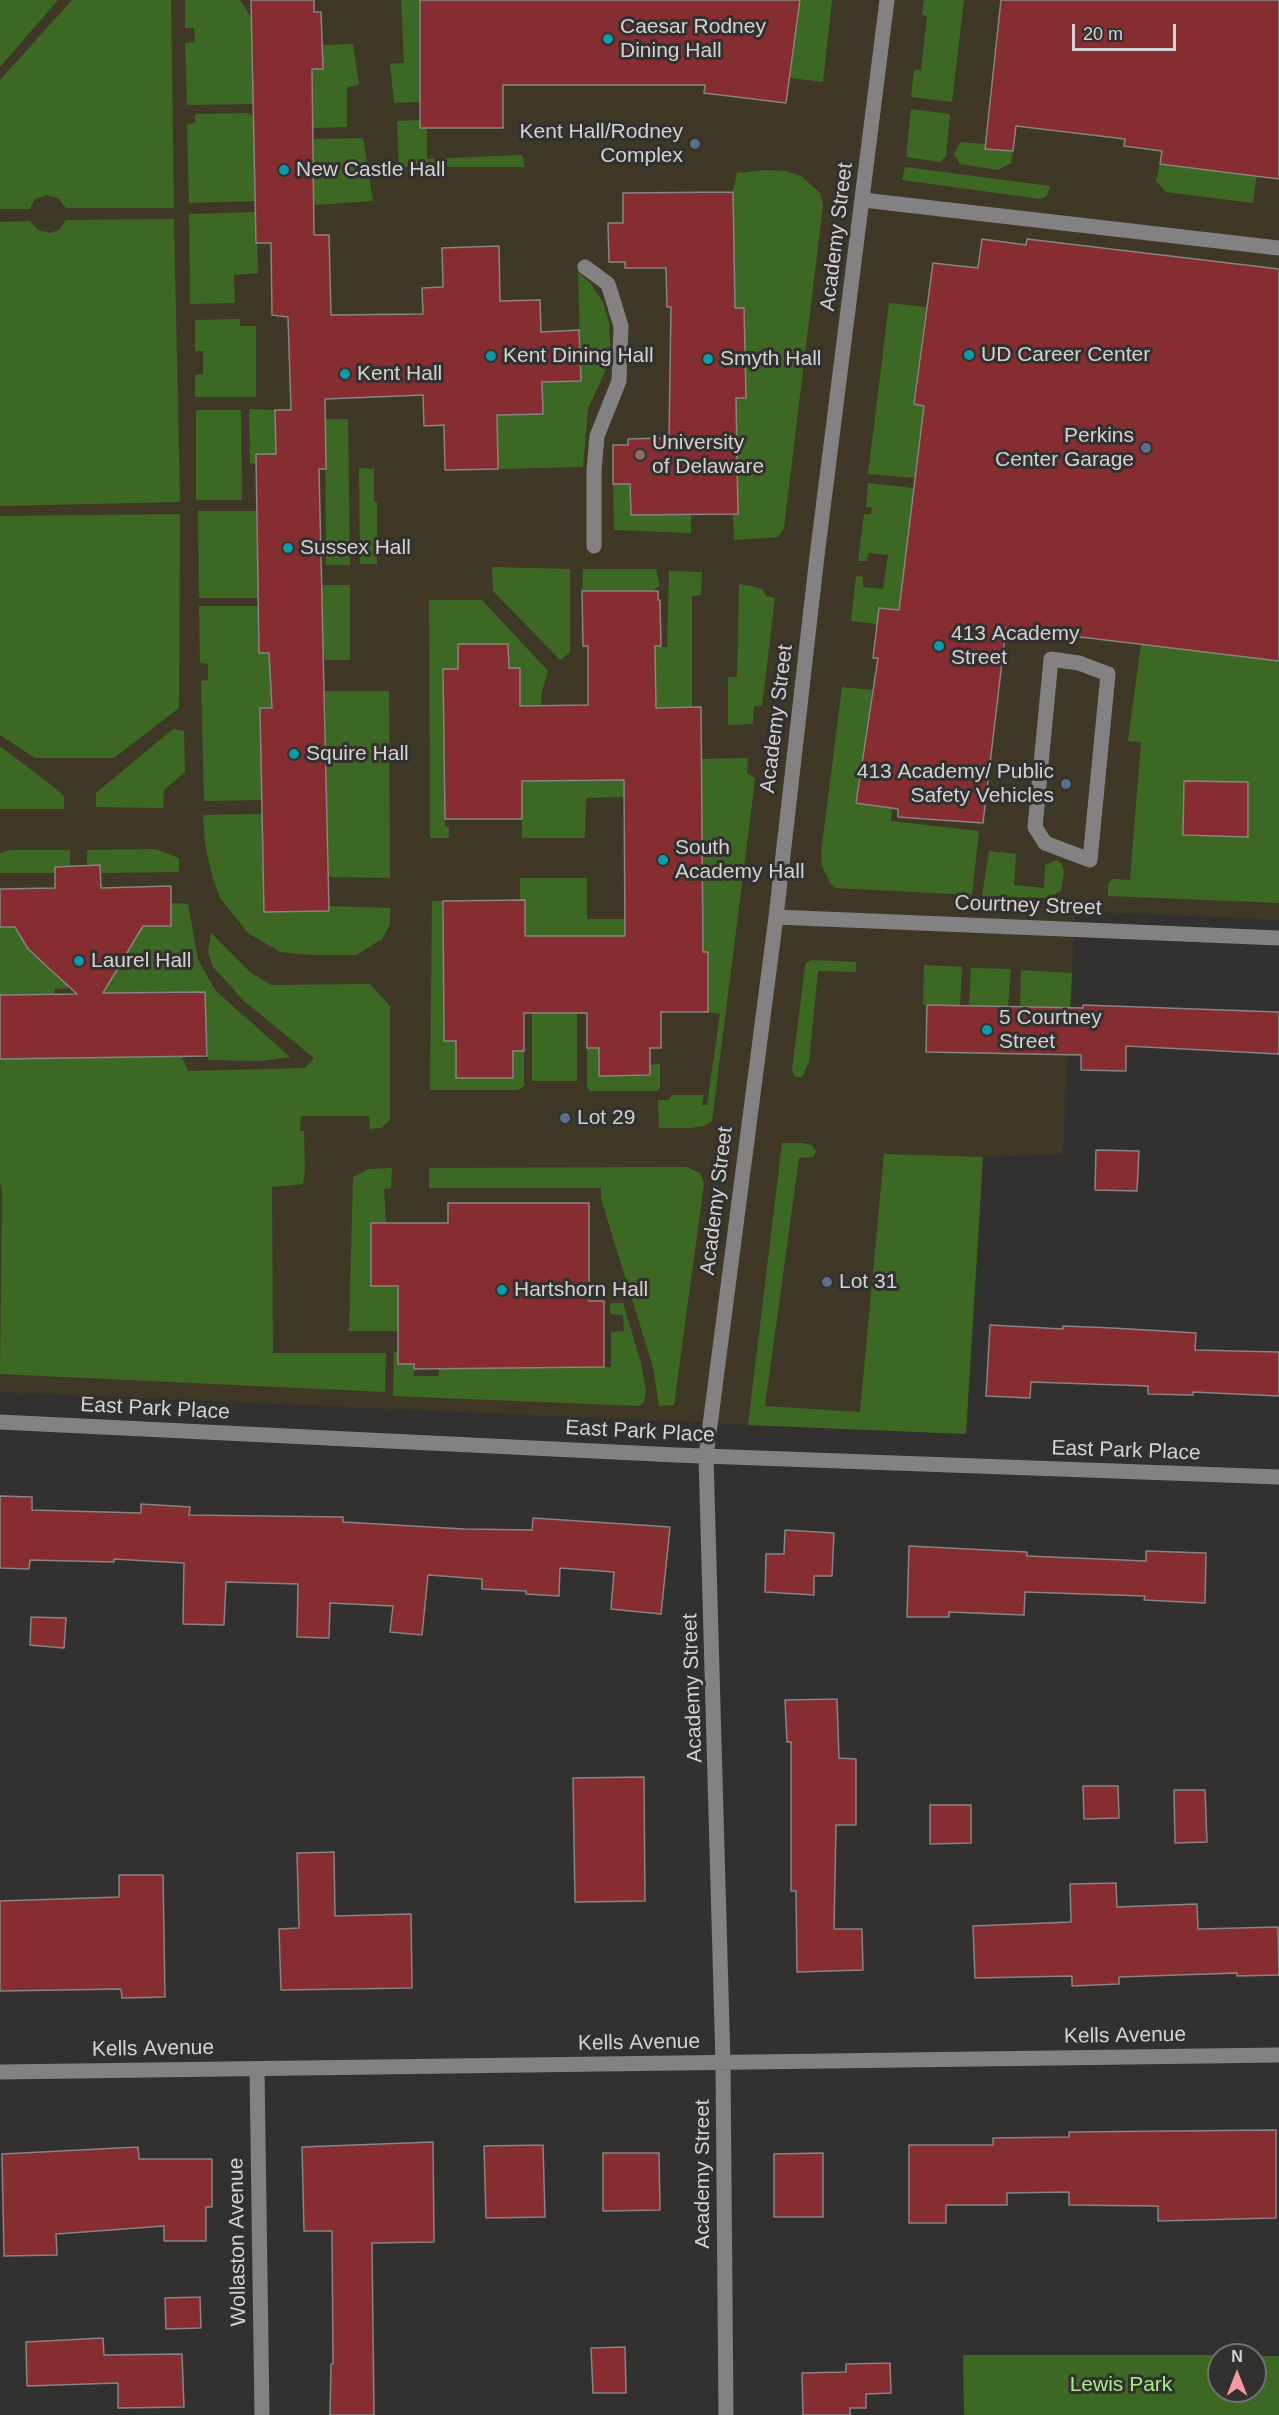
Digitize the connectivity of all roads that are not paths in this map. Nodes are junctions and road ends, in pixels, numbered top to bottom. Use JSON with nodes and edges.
{"nodes":[{"id":1,"x":887,"y":0,"type":"edge"},
{"id":2,"x":863,"y":200,"type":"junction"},
{"id":3,"x":1279,"y":248,"type":"edge"},
{"id":4,"x":585,"y":267,"type":"dead end"},
{"id":5,"x":594,"y":546,"type":"dead end"},
{"id":6,"x":1090,"y":860,"type":"joint"},
{"id":7,"x":776,"y":916,"type":"junction"},
{"id":8,"x":1279,"y":938,"type":"edge"},
{"id":9,"x":0,"y":1422,"type":"edge"},
{"id":10,"x":706,"y":1456,"type":"junction"},
{"id":11,"x":1279,"y":1477,"type":"edge"},
{"id":12,"x":1279,"y":2055,"type":"edge"},
{"id":13,"x":723,"y":2063,"type":"junction"},
{"id":14,"x":257,"y":2068,"type":"junction"},
{"id":15,"x":0,"y":2072,"type":"edge"},
{"id":16,"x":262,"y":2415,"type":"edge"},
{"id":17,"x":726,"y":2415,"type":"edge"}],
"edges":[{"from":1,"to":2,"type":"street","name":"Academy Street"},
{"from":2,"to":3,"type":"street"},
{"from":2,"to":7,"type":"street","name":"Academy Street"},
{"from":4,"to":5,"type":"street"},
{"from":6,"to":6,"type":"street"},
{"from":7,"to":8,"type":"street","name":"Courtney Street"},
{"from":7,"to":10,"type":"street","name":"Academy Street"},
{"from":9,"to":10,"type":"street","name":"East Park Place"},
{"from":10,"to":11,"type":"street","name":"East Park Place"},
{"from":10,"to":13,"type":"street","name":"Academy Street"},
{"from":12,"to":13,"type":"street","name":"Kells Avenue"},
{"from":13,"to":14,"type":"street","name":"Kells Avenue"},
{"from":13,"to":17,"type":"street","name":"Academy Street"},
{"from":14,"to":15,"type":"street","name":"Kells Avenue"},
{"from":14,"to":16,"type":"street","name":"Wollaston Avenue"}]}
